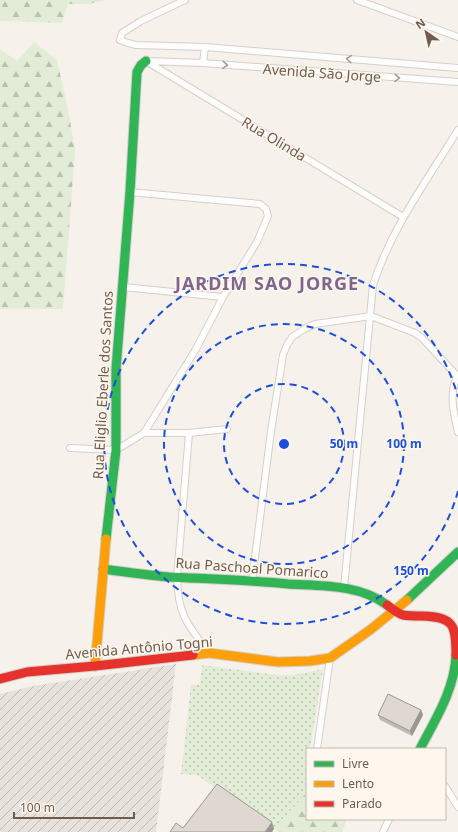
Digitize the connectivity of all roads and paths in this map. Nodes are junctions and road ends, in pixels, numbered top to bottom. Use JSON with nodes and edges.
{"nodes":[{"id":1,"x":185,"y":0,"type":"edge"},
{"id":2,"x":357,"y":0,"type":"edge"},
{"id":3,"x":458,"y":37,"type":"edge"},
{"id":4,"x":205,"y":47,"type":"junction"},
{"id":5,"x":146,"y":60,"type":"junction"},
{"id":6,"x":203,"y":63,"type":"junction"},
{"id":7,"x":458,"y":68,"type":"edge"},
{"id":8,"x":458,"y":82,"type":"edge"},
{"id":9,"x":458,"y":130,"type":"edge"},
{"id":10,"x":130,"y":192,"type":"junction"},
{"id":11,"x":403,"y":218,"type":"junction"},
{"id":12,"x":123,"y":287,"type":"junction"},
{"id":13,"x":223,"y":297,"type":"junction"},
{"id":14,"x":371,"y":316,"type":"junction"},
{"id":15,"x":458,"y":376,"type":"edge"},
{"id":16,"x":227,"y":429,"type":"dead end"},
{"id":17,"x":144,"y":432,"type":"junction"},
{"id":18,"x":458,"y":432,"type":"edge"},
{"id":19,"x":189,"y":433,"type":"junction"},
{"id":20,"x":70,"y":448,"type":"dead end"},
{"id":21,"x":116,"y":450,"type":"junction"},
{"id":22,"x":458,"y":552,"type":"edge"},
{"id":23,"x":103,"y":569,"type":"junction"},
{"id":24,"x":177,"y":577,"type":"junction"},
{"id":25,"x":252,"y":581,"type":"junction"},
{"id":26,"x":344,"y":588,"type":"junction"},
{"id":27,"x":394,"y":610,"type":"junction"},
{"id":28,"x":209,"y":654,"type":"junction"},
{"id":29,"x":330,"y":658,"type":"junction"},
{"id":30,"x":95,"y":666,"type":"junction"},
{"id":31,"x":0,"y":679,"type":"edge"},
{"id":32,"x":317,"y":748,"type":"edge"},
{"id":33,"x":421,"y":748,"type":"edge"},
{"id":34,"x":446,"y":788,"type":"edge"},
{"id":35,"x":458,"y":807,"type":"edge"},
{"id":36,"x":389,"y":820,"type":"edge"},
{"id":37,"x":384,"y":832,"type":"edge"}],
"edges":[{"from":1,"to":4,"type":"street","name":"Avenida São Jorge"},
{"from":2,"to":3,"type":"street"},
{"from":4,"to":6,"type":"street"},
{"from":7,"to":4,"type":"street","name":"Avenida São Jorge","one_way":true},
{"from":5,"to":6,"type":"street","name":"Avenida São Jorge"},
{"from":5,"to":10,"type":"street","name":"Rua Eliglio Eberle dos Santos"},
{"from":5,"to":11,"type":"street","name":"Rua Olinda"},
{"from":6,"to":8,"type":"street","name":"Avenida São Jorge","one_way":true},
{"from":9,"to":11,"type":"street"},
{"from":10,"to":12,"type":"street","name":"Rua Eliglio Eberle dos Santos"},
{"from":10,"to":13,"type":"street"},
{"from":11,"to":14,"type":"street"},
{"from":12,"to":13,"type":"street"},
{"from":12,"to":21,"type":"street","name":"Rua Eliglio Eberle dos Santos"},
{"from":13,"to":17,"type":"street"},
{"from":14,"to":15,"type":"street"},
{"from":14,"to":25,"type":"street"},
{"from":14,"to":26,"type":"street"},
{"from":15,"to":18,"type":"street"},
{"from":16,"to":19,"type":"street"},
{"from":17,"to":19,"type":"street"},
{"from":17,"to":21,"type":"street"},
{"from":19,"to":24,"type":"street"},
{"from":20,"to":21,"type":"street"},
{"from":21,"to":23,"type":"street","name":"Rua Eliglio Eberle dos Santos"},
{"from":22,"to":27,"type":"street","name":"Avenida Antônio Togni"},
{"from":23,"to":24,"type":"street","name":"Rua Paschoal Pomarico"},
{"from":23,"to":30,"type":"street","name":"Rua Eliglio Eberle dos Santos"},
{"from":24,"to":25,"type":"street","name":"Rua Paschoal Pomarico"},
{"from":24,"to":28,"type":"street"},
{"from":25,"to":26,"type":"street","name":"Rua Paschoal Pomarico"},
{"from":26,"to":27,"type":"street","name":"Rua Paschoal Pomarico"},
{"from":27,"to":29,"type":"street","name":"Avenida Antônio Togni"},
{"from":27,"to":33,"type":"street","name":"Rua Paschoal Pomarico"},
{"from":28,"to":29,"type":"street","name":"Avenida Antônio Togni"},
{"from":28,"to":30,"type":"street","name":"Avenida Antônio Togni"},
{"from":29,"to":32,"type":"street"},
{"from":30,"to":31,"type":"street","name":"Avenida Antônio Togni"},
{"from":34,"to":35,"type":"street"},
{"from":36,"to":37,"type":"street"}]}
